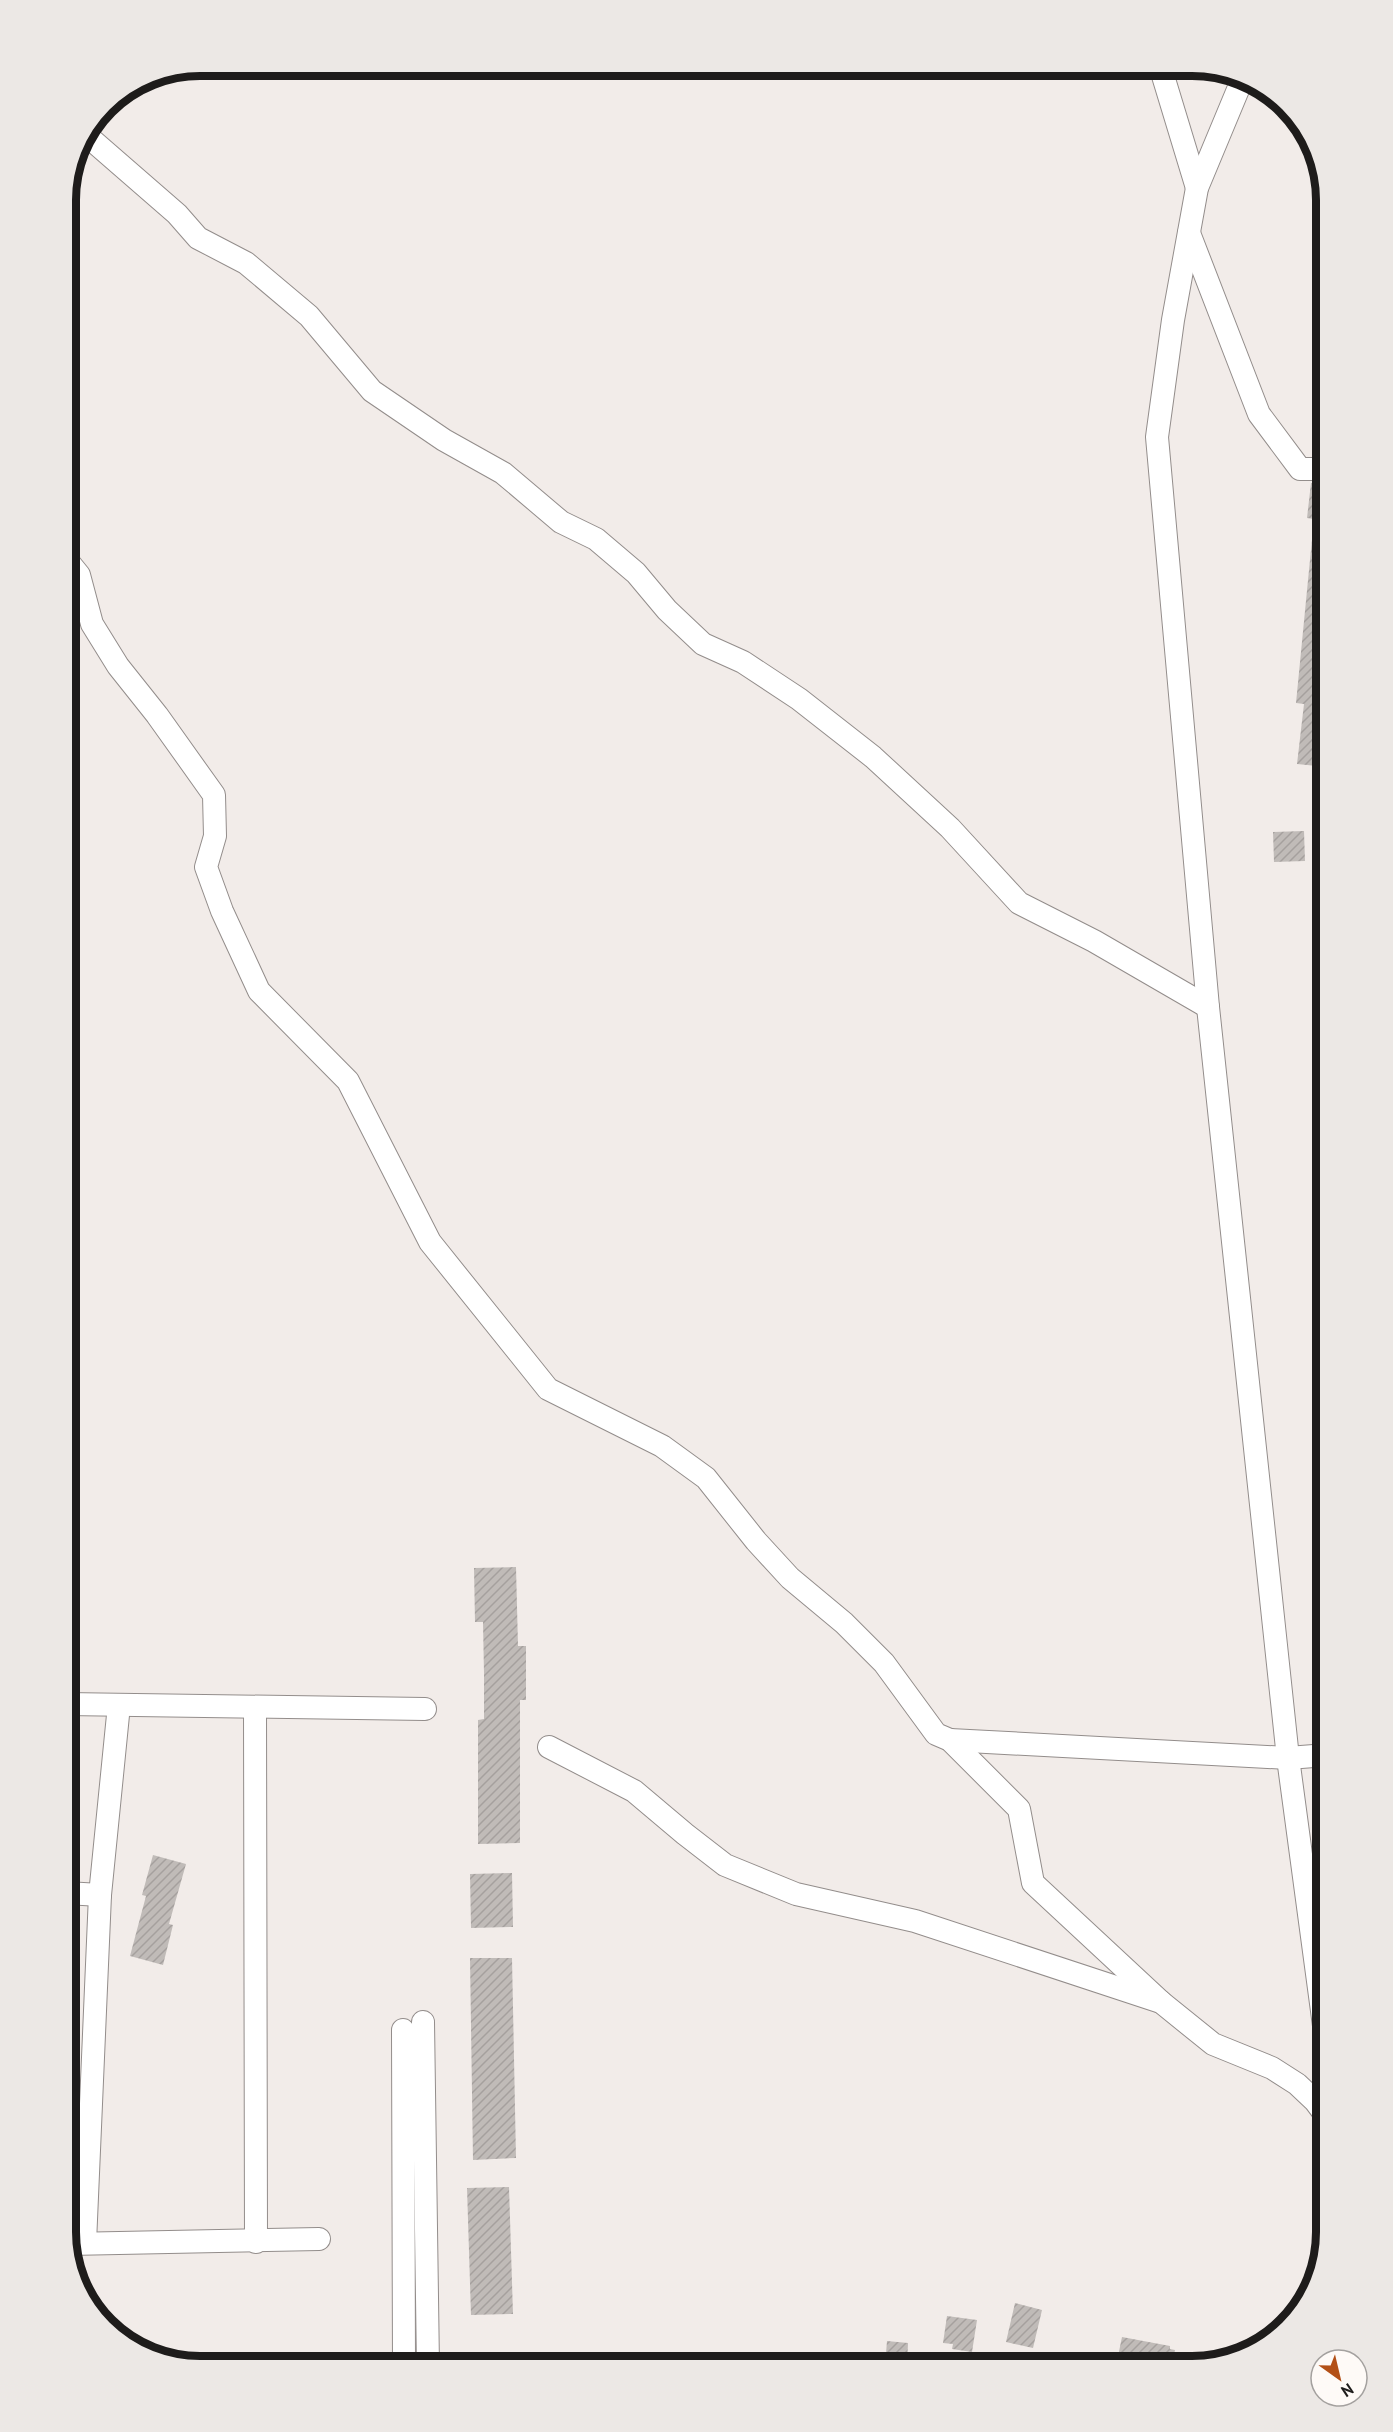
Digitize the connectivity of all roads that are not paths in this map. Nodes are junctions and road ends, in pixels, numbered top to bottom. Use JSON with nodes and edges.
{"nodes":[{"id":1,"x":1163,"y":77,"type":"edge"},
{"id":2,"x":1240,"y":86,"type":"edge"},
{"id":3,"x":92,"y":140,"type":"edge"},
{"id":4,"x":1197,"y":188,"type":"junction"},
{"id":5,"x":1189,"y":233,"type":"junction"},
{"id":6,"x":1316,"y":469,"type":"edge"},
{"id":7,"x":77,"y":574,"type":"edge"},
{"id":8,"x":1208,"y":1007,"type":"junction"},
{"id":9,"x":77,"y":1704,"type":"edge"},
{"id":10,"x":119,"y":1705,"type":"junction"},
{"id":11,"x":255,"y":1707,"type":"junction"},
{"id":12,"x":425,"y":1709,"type":"dead end"},
{"id":13,"x":950,"y":1740,"type":"junction"},
{"id":14,"x":549,"y":1747,"type":"dead end"},
{"id":15,"x":1316,"y":1756,"type":"edge"},
{"id":16,"x":1288,"y":1758,"type":"junction"},
{"id":17,"x":77,"y":1894,"type":"edge"},
{"id":18,"x":100,"y":1895,"type":"junction"},
{"id":19,"x":1316,"y":1966,"type":"edge"},
{"id":20,"x":1161,"y":2002,"type":"junction"},
{"id":21,"x":1316,"y":2102,"type":"edge"},
{"id":22,"x":77,"y":2238,"type":"edge"},
{"id":23,"x":319,"y":2239,"type":"dead end"},
{"id":24,"x":256,"y":2242,"type":"junction"},
{"id":25,"x":77,"y":2244,"type":"edge"},
{"id":26,"x":404,"y":2355,"type":"edge"},
{"id":27,"x":428,"y":2355,"type":"edge"}],
"edges":[{"from":1,"to":4,"type":"street"},
{"from":2,"to":4,"type":"street"},
{"from":3,"to":8,"type":"street"},
{"from":4,"to":5,"type":"street"},
{"from":5,"to":6,"type":"street"},
{"from":5,"to":8,"type":"street"},
{"from":7,"to":13,"type":"street"},
{"from":8,"to":16,"type":"street"},
{"from":9,"to":10,"type":"street"},
{"from":10,"to":11,"type":"street"},
{"from":10,"to":18,"type":"street"},
{"from":11,"to":12,"type":"street"},
{"from":11,"to":24,"type":"street"},
{"from":13,"to":16,"type":"street"},
{"from":13,"to":20,"type":"street"},
{"from":14,"to":20,"type":"street"},
{"from":15,"to":16,"type":"street"},
{"from":16,"to":19,"type":"street"},
{"from":17,"to":18,"type":"street"},
{"from":18,"to":22,"type":"street"},
{"from":20,"to":21,"type":"street"},
{"from":23,"to":24,"type":"street"},
{"from":24,"to":25,"type":"street"},
{"from":26,"to":27,"type":"street"}]}
